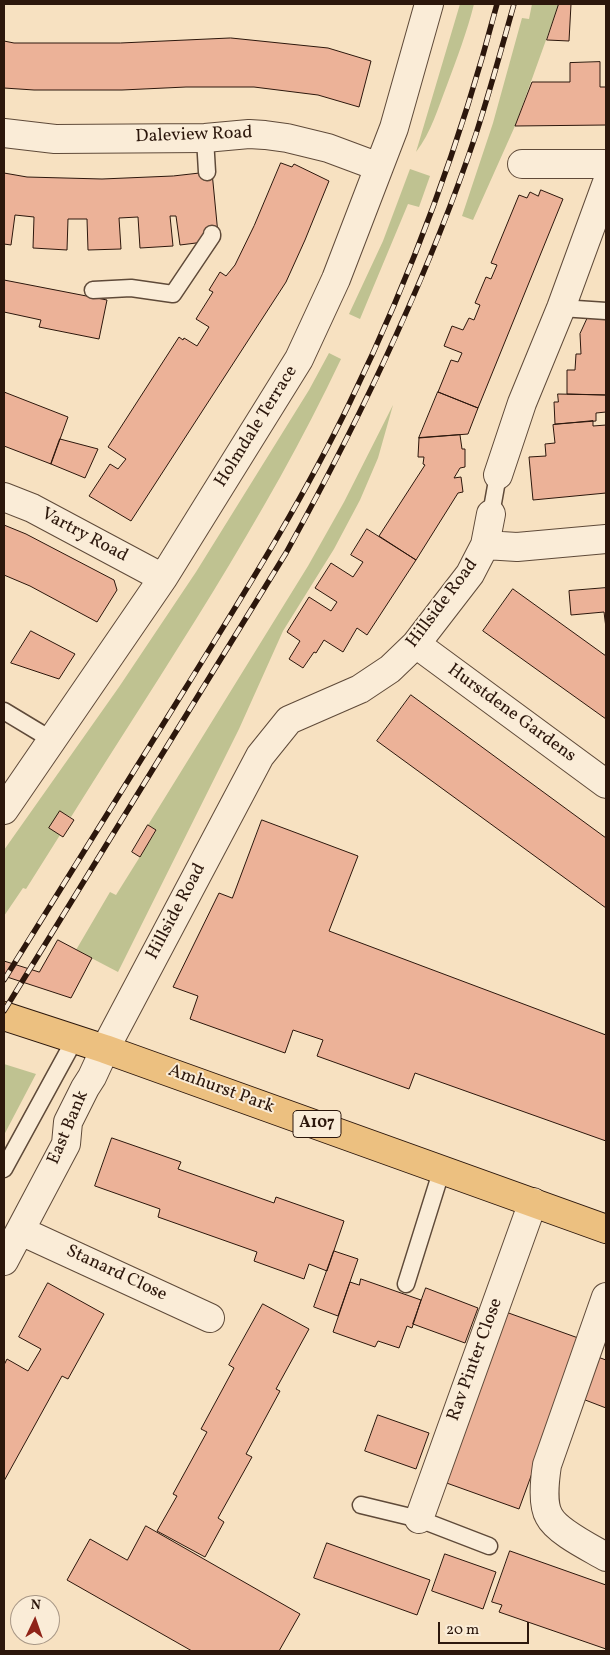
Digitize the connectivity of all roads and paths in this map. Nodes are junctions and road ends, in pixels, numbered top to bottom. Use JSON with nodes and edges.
{"nodes":[{"id":1,"x":429,"y":4,"type":"edge"},
{"id":2,"x":4,"y":133,"type":"edge"},
{"id":3,"x":205,"y":138,"type":"junction"},
{"id":4,"x":522,"y":164,"type":"dead end"},
{"id":5,"x":606,"y":164,"type":"edge"},
{"id":6,"x":380,"y":167,"type":"junction"},
{"id":7,"x":207,"y":172,"type":"dead end"},
{"id":8,"x":606,"y":185,"type":"edge"},
{"id":9,"x":212,"y":234,"type":"dead end"},
{"id":10,"x":93,"y":290,"type":"dead end"},
{"id":11,"x":561,"y":308,"type":"junction"},
{"id":12,"x":606,"y":311,"type":"edge"},
{"id":13,"x":498,"y":475,"type":"joint"},
{"id":14,"x":4,"y":496,"type":"edge"},
{"id":15,"x":491,"y":514,"type":"joint"},
{"id":16,"x":606,"y":539,"type":"edge"},
{"id":17,"x":484,"y":545,"type":"junction"},
{"id":18,"x":163,"y":578,"type":"junction"},
{"id":19,"x":416,"y":644,"type":"junction"},
{"id":20,"x":4,"y":711,"type":"edge"},
{"id":21,"x":52,"y":740,"type":"junction"},
{"id":22,"x":606,"y":784,"type":"edge"},
{"id":23,"x":4,"y":810,"type":"edge"},
{"id":24,"x":15,"y":1020,"type":"edge"},
{"id":25,"x":75,"y":1039,"type":"junction"},
{"id":26,"x":105,"y":1049,"type":"junction"},
{"id":27,"x":4,"y":1169,"type":"edge"},
{"id":28,"x":442,"y":1170,"type":"junction"},
{"id":29,"x":532,"y":1202,"type":"junction"},
{"id":30,"x":606,"y":1229,"type":"edge"},
{"id":31,"x":21,"y":1231,"type":"junction"},
{"id":32,"x":4,"y":1261,"type":"edge"},
{"id":33,"x":406,"y":1284,"type":"dead end"},
{"id":34,"x":606,"y":1297,"type":"edge"},
{"id":35,"x":210,"y":1318,"type":"dead end"},
{"id":36,"x":601,"y":1331,"type":"edge"},
{"id":37,"x":361,"y":1505,"type":"dead end"},
{"id":38,"x":419,"y":1519,"type":"junction"},
{"id":39,"x":490,"y":1546,"type":"dead end"},
{"id":40,"x":606,"y":1557,"type":"edge"}],
"edges":[{"from":1,"to":6,"type":"street","name":"Holmdale Terrace"},
{"from":2,"to":3,"type":"street","name":"Daleview Road"},
{"from":3,"to":6,"type":"street","name":"Daleview Road"},
{"from":3,"to":7,"type":"lane"},
{"from":4,"to":5,"type":"street"},
{"from":6,"to":18,"type":"street","name":"Holmdale Terrace"},
{"from":8,"to":11,"type":"street","name":"Hillside Road"},
{"from":9,"to":10,"type":"lane"},
{"from":11,"to":12,"type":"lane"},
{"from":11,"to":13,"type":"street","name":"Hillside Road"},
{"from":13,"to":15,"type":"lane","name":"Hillside Road"},
{"from":14,"to":18,"type":"street","name":"Vartry Road"},
{"from":15,"to":17,"type":"street","name":"Hillside Road"},
{"from":16,"to":17,"type":"street"},
{"from":17,"to":19,"type":"street","name":"Hillside Road"},
{"from":18,"to":21,"type":"street","name":"Holmdale Terrace"},
{"from":19,"to":22,"type":"street","name":"Hurstdene Gardens"},
{"from":19,"to":26,"type":"street","name":"Hillside Road"},
{"from":20,"to":21,"type":"lane"},
{"from":21,"to":23,"type":"street","name":"Holmdale Terrace"},
{"from":24,"to":25,"type":"main road","name":"Amhurst Park","number":"A107"},
{"from":25,"to":26,"type":"main road","name":"Amhurst Park","number":"A107"},
{"from":25,"to":27,"type":"lane"},
{"from":26,"to":28,"type":"main road","name":"Amhurst Park","number":"A107"},
{"from":26,"to":31,"type":"street","name":"East Bank"},
{"from":28,"to":29,"type":"main road","name":"Amhurst Park","number":"A107"},
{"from":28,"to":33,"type":"lane"},
{"from":29,"to":30,"type":"main road","name":"Amhurst Park","number":"A107"},
{"from":29,"to":38,"type":"street","name":"Rav Pinter Close"},
{"from":31,"to":32,"type":"street","name":"East Bank"},
{"from":31,"to":35,"type":"street","name":"Stanard Close"},
{"from":34,"to":36,"type":"street"},
{"from":36,"to":40,"type":"street"},
{"from":37,"to":38,"type":"lane"},
{"from":38,"to":39,"type":"lane"}]}
